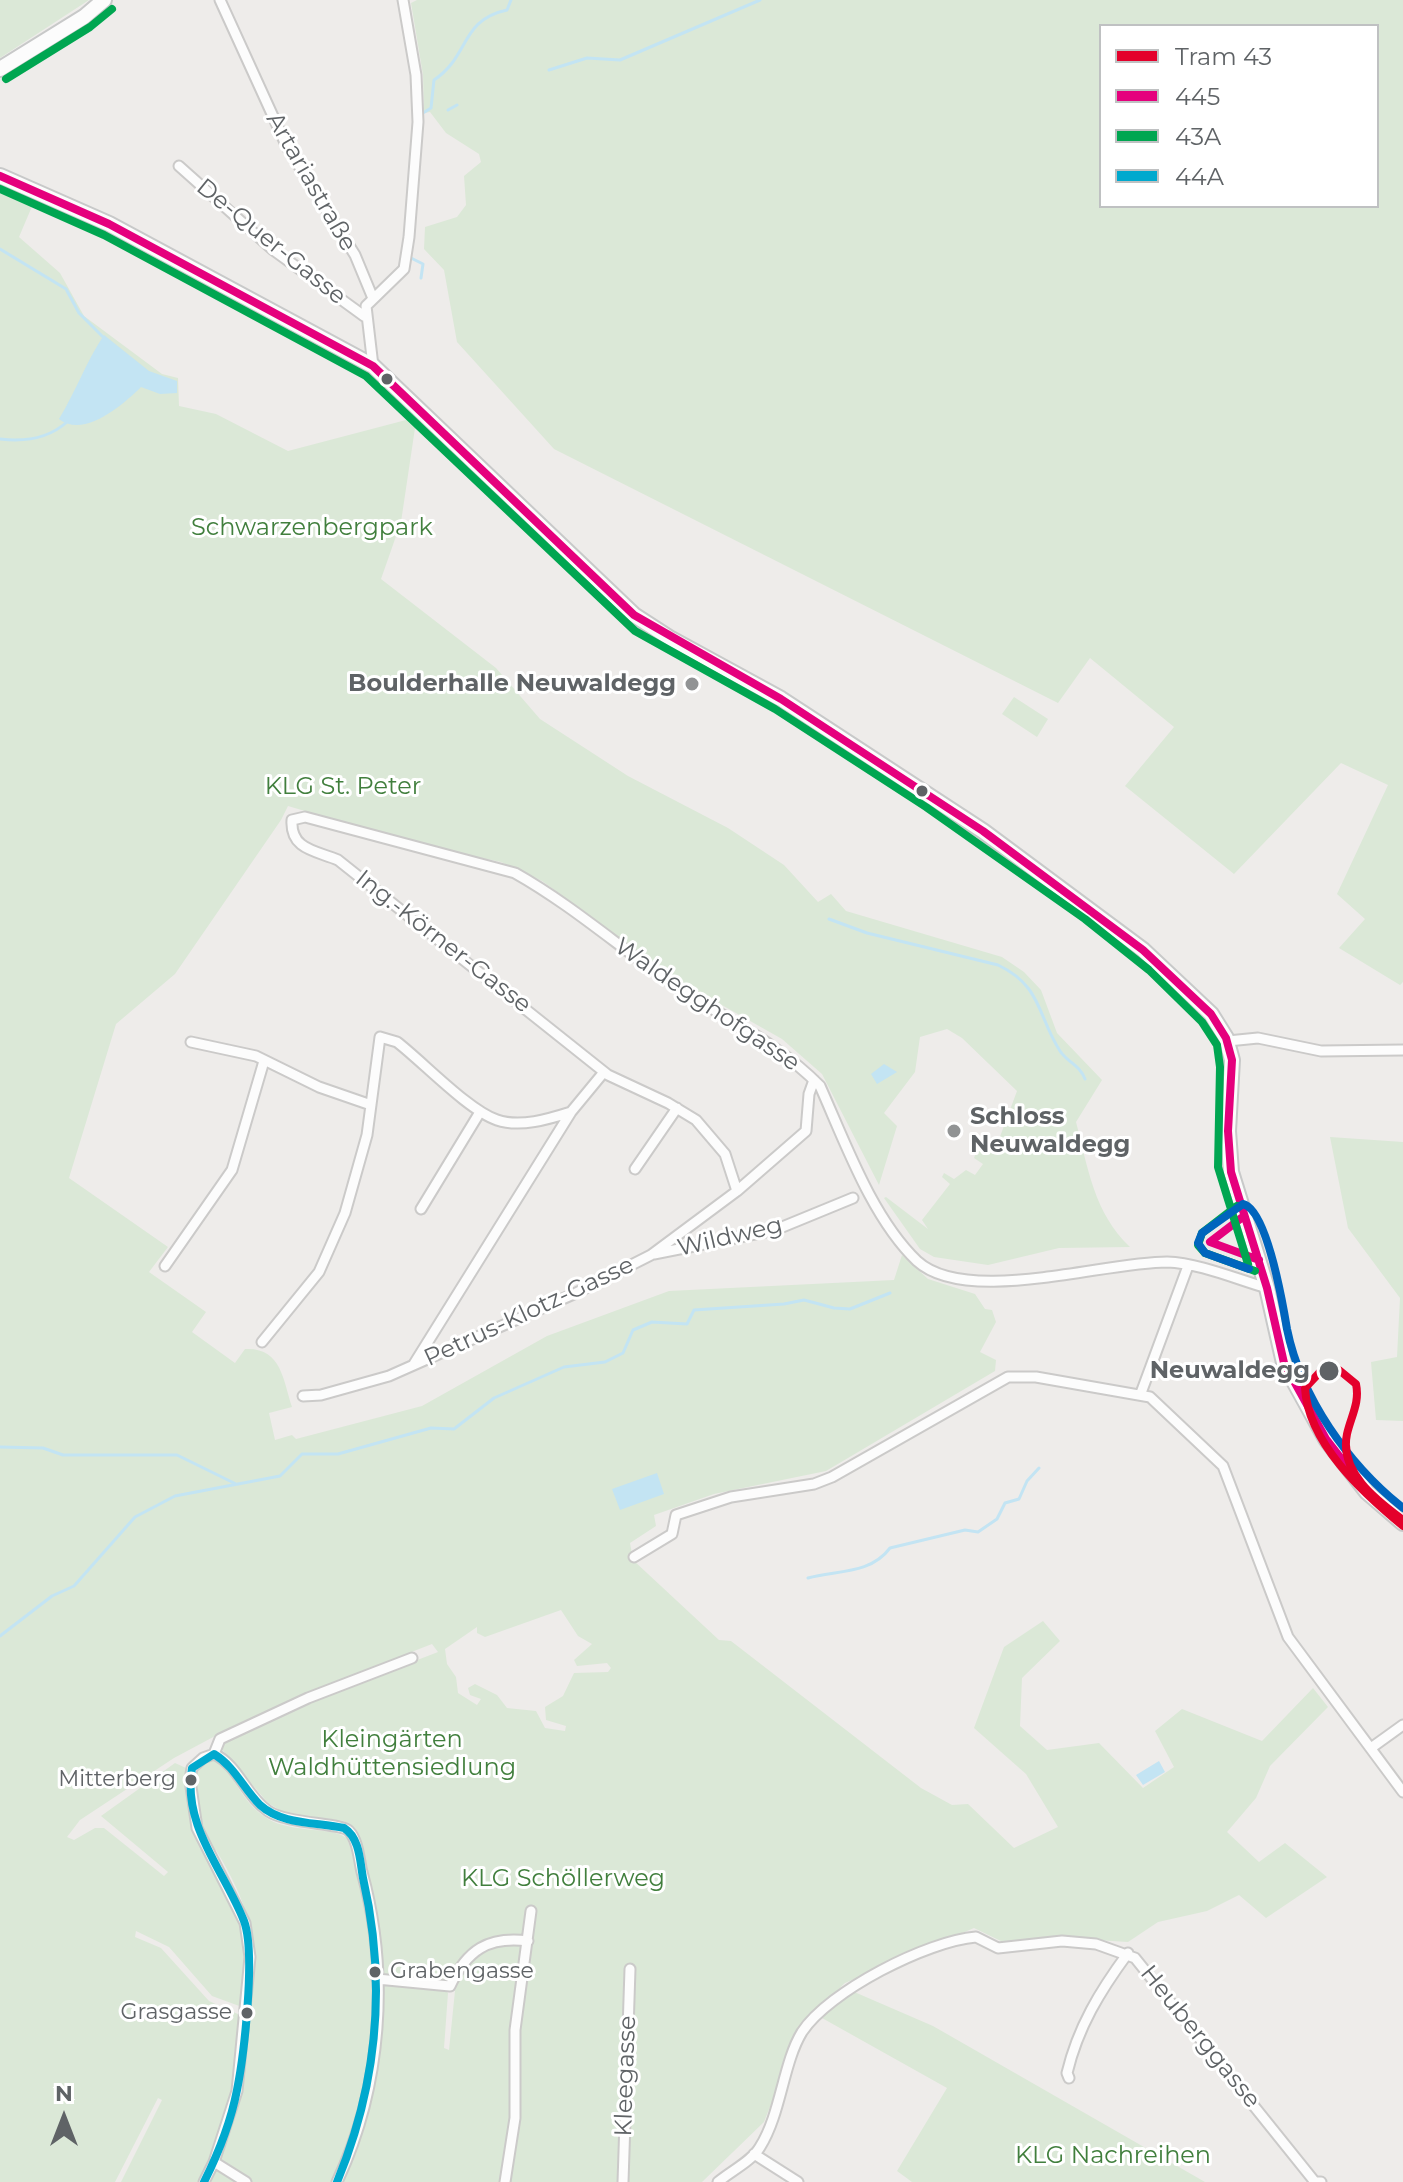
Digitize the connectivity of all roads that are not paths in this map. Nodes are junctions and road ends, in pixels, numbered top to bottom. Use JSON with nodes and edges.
{"nodes":[{"id":1,"x":104,"y":0,"type":"edge"},
{"id":2,"x":220,"y":0,"type":"edge"},
{"id":3,"x":403,"y":0,"type":"edge"},
{"id":4,"x":0,"y":69,"type":"edge"},
{"id":5,"x":179,"y":166,"type":"dead end"},
{"id":6,"x":0,"y":176,"type":"edge"},
{"id":7,"x":372,"y":296,"type":"junction"},
{"id":8,"x":364,"y":316,"type":"junction"},
{"id":9,"x":373,"y":366,"type":"junction"},
{"id":10,"x":296,"y":816,"type":"joint"},
{"id":11,"x":1228,"y":1041,"type":"junction"},
{"id":12,"x":191,"y":1042,"type":"dead end"},
{"id":13,"x":1400,"y":1047,"type":"edge"},
{"id":14,"x":264,"y":1061,"type":"junction"},
{"id":15,"x":604,"y":1072,"type":"junction"},
{"id":16,"x":814,"y":1080,"type":"junction"},
{"id":17,"x":371,"y":1105,"type":"junction"},
{"id":18,"x":677,"y":1108,"type":"junction"},
{"id":19,"x":480,"y":1112,"type":"junction"},
{"id":20,"x":571,"y":1112,"type":"junction"},
{"id":21,"x":635,"y":1169,"type":"dead end"},
{"id":22,"x":737,"y":1191,"type":"junction"},
{"id":23,"x":853,"y":1198,"type":"dead end"},
{"id":24,"x":421,"y":1209,"type":"dead end"},
{"id":25,"x":651,"y":1255,"type":"junction"},
{"id":26,"x":165,"y":1266,"type":"dead end"},
{"id":27,"x":1188,"y":1266,"type":"junction"},
{"id":28,"x":1267,"y":1288,"type":"junction"},
{"id":29,"x":262,"y":1342,"type":"dead end"},
{"id":30,"x":412,"y":1367,"type":"junction"},
{"id":31,"x":1141,"y":1393,"type":"junction"},
{"id":32,"x":303,"y":1396,"type":"dead end"},
{"id":33,"x":1403,"y":1523,"type":"edge"},
{"id":34,"x":634,"y":1557,"type":"dead end"},
{"id":35,"x":412,"y":1658,"type":"dead end"},
{"id":36,"x":1403,"y":1725,"type":"edge"},
{"id":37,"x":1371,"y":1748,"type":"junction"},
{"id":38,"x":214,"y":1754,"type":"junction"},
{"id":39,"x":1403,"y":1792,"type":"edge"},
{"id":40,"x":531,"y":1911,"type":"dead end"},
{"id":41,"x":528,"y":1941,"type":"junction"},
{"id":42,"x":1128,"y":1953,"type":"junction"},
{"id":43,"x":630,"y":1969,"type":"dead end"},
{"id":44,"x":377,"y":1979,"type":"junction"},
{"id":45,"x":1069,"y":2078,"type":"dead end"},
{"id":46,"x":754,"y":2154,"type":"junction"},
{"id":47,"x":214,"y":2162,"type":"junction"},
{"id":48,"x":204,"y":2182,"type":"edge"},
{"id":49,"x":246,"y":2182,"type":"edge"},
{"id":50,"x":337,"y":2182,"type":"edge"},
{"id":51,"x":505,"y":2182,"type":"edge"},
{"id":52,"x":623,"y":2182,"type":"edge"},
{"id":53,"x":718,"y":2182,"type":"edge"},
{"id":54,"x":798,"y":2182,"type":"edge"},
{"id":55,"x":1313,"y":2182,"type":"edge"},
{"id":56,"x":1321,"y":2182,"type":"edge"}],
"edges":[{"from":1,"to":4,"type":"main road"},
{"from":2,"to":7,"type":"street","name":"Artariastraße"},
{"from":3,"to":7,"type":"street"},
{"from":5,"to":8,"type":"street","name":"De-Quer-Gasse"},
{"from":6,"to":9,"type":"main road"},
{"from":7,"to":8,"type":"street"},
{"from":8,"to":9,"type":"street"},
{"from":9,"to":11,"type":"main road"},
{"from":10,"to":15,"type":"street","name":"Ing.-Körner-Gasse"},
{"from":10,"to":16,"type":"street","name":"Waldegghofgasse"},
{"from":11,"to":13,"type":"street"},
{"from":11,"to":28,"type":"main road"},
{"from":12,"to":14,"type":"street"},
{"from":14,"to":17,"type":"street"},
{"from":14,"to":26,"type":"street"},
{"from":15,"to":18,"type":"street","name":"Ing.-Körner-Gasse"},
{"from":15,"to":20,"type":"street"},
{"from":16,"to":22,"type":"street","name":"Petrus-Klotz-Gasse"},
{"from":16,"to":27,"type":"street","name":"Waldegghofgasse"},
{"from":17,"to":19,"type":"street"},
{"from":17,"to":29,"type":"street"},
{"from":18,"to":21,"type":"street"},
{"from":18,"to":22,"type":"street","name":"Ing.-Körner-Gasse"},
{"from":19,"to":20,"type":"street"},
{"from":19,"to":24,"type":"street"},
{"from":20,"to":30,"type":"street"},
{"from":22,"to":25,"type":"street","name":"Petrus-Klotz-Gasse"},
{"from":23,"to":25,"type":"street","name":"Wildweg"},
{"from":25,"to":30,"type":"street","name":"Petrus-Klotz-Gasse"},
{"from":27,"to":28,"type":"street","name":"Waldegghofgasse"},
{"from":27,"to":31,"type":"street"},
{"from":28,"to":33,"type":"main road"},
{"from":30,"to":32,"type":"street","name":"Petrus-Klotz-Gasse"},
{"from":31,"to":34,"type":"street"},
{"from":31,"to":37,"type":"street"},
{"from":35,"to":38,"type":"street"},
{"from":36,"to":37,"type":"street"},
{"from":37,"to":39,"type":"street"},
{"from":38,"to":44,"type":"street"},
{"from":38,"to":47,"type":"street"},
{"from":40,"to":41,"type":"street"},
{"from":41,"to":44,"type":"street"},
{"from":41,"to":51,"type":"street"},
{"from":42,"to":45,"type":"street"},
{"from":42,"to":46,"type":"street","name":"Heuberggasse"},
{"from":42,"to":55,"type":"street","name":"Heuberggasse"},
{"from":43,"to":52,"type":"street","name":"Kleegasse"},
{"from":44,"to":50,"type":"street"},
{"from":46,"to":53,"type":"street"},
{"from":46,"to":54,"type":"street"},
{"from":47,"to":48,"type":"street"},
{"from":47,"to":49,"type":"street"},
{"from":55,"to":56,"type":"street","name":"Heuberggasse"}]}
